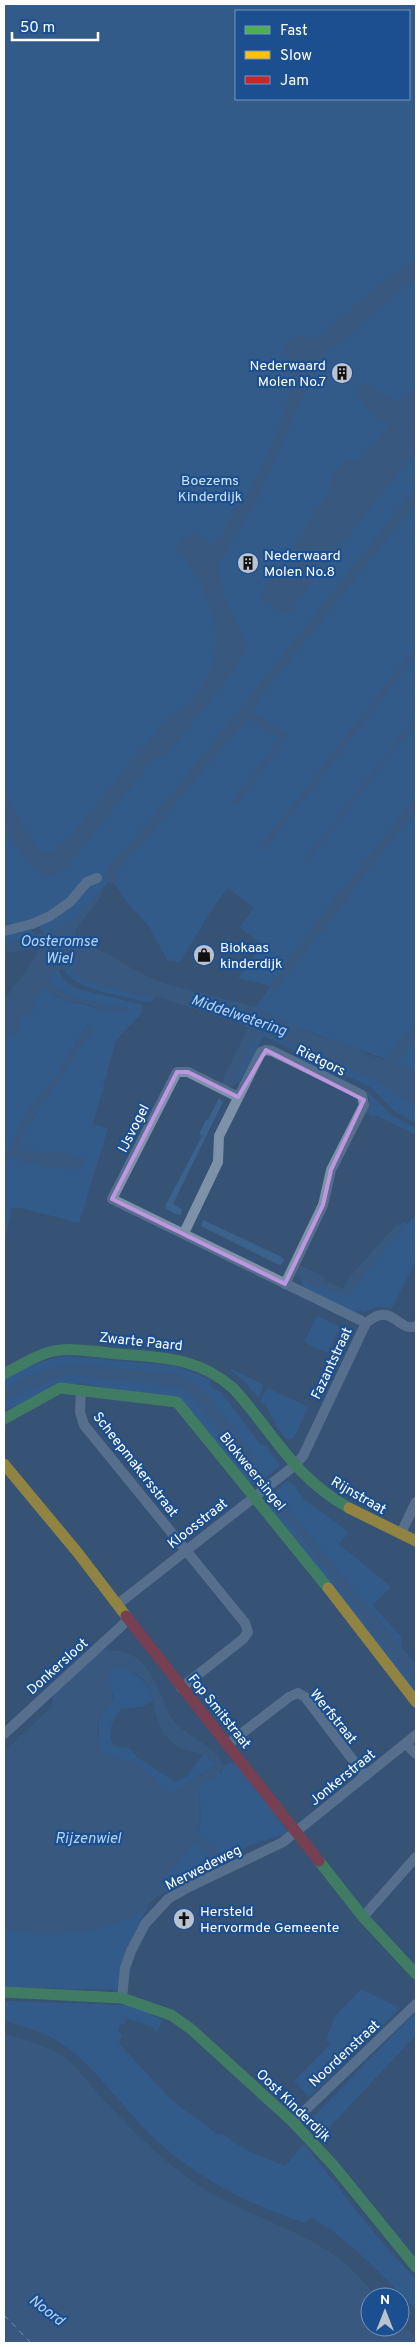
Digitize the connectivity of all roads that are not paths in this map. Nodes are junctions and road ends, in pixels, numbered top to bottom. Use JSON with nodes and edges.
{"nodes":[{"id":1,"x":97,"y":878,"type":"dead end"},
{"id":2,"x":4,"y":930,"type":"edge"},
{"id":3,"x":238,"y":1097,"type":"junction"},
{"id":4,"x":184,"y":1234,"type":"junction"},
{"id":5,"x":285,"y":1284,"type":"junction"},
{"id":6,"x":366,"y":1323,"type":"junction"},
{"id":7,"x":416,"y":1326,"type":"edge"},
{"id":8,"x":4,"y":1374,"type":"edge"},
{"id":9,"x":81,"y":1390,"type":"junction"},
{"id":10,"x":4,"y":1419,"type":"edge"},
{"id":11,"x":4,"y":1464,"type":"edge"},
{"id":12,"x":294,"y":1466,"type":"junction"},
{"id":13,"x":254,"y":1496,"type":"junction"},
{"id":14,"x":416,"y":1502,"type":"edge"},
{"id":15,"x":401,"y":1533,"type":"junction"},
{"id":16,"x":416,"y":1541,"type":"edge"},
{"id":17,"x":186,"y":1549,"type":"junction"},
{"id":18,"x":118,"y":1604,"type":"junction"},
{"id":19,"x":129,"y":1619,"type":"junction"},
{"id":20,"x":182,"y":1688,"type":"junction"},
{"id":21,"x":416,"y":1702,"type":"edge"},
{"id":22,"x":4,"y":1734,"type":"edge"},
{"id":23,"x":416,"y":1735,"type":"edge"},
{"id":24,"x":228,"y":1744,"type":"junction"},
{"id":25,"x":406,"y":1744,"type":"junction"},
{"id":26,"x":416,"y":1754,"type":"edge"},
{"id":27,"x":365,"y":1776,"type":"junction"},
{"id":28,"x":296,"y":1832,"type":"junction"},
{"id":29,"x":416,"y":1857,"type":"edge"},
{"id":30,"x":363,"y":1917,"type":"junction"},
{"id":31,"x":416,"y":1974,"type":"edge"},
{"id":32,"x":4,"y":1992,"type":"edge"},
{"id":33,"x":122,"y":1998,"type":"junction"},
{"id":34,"x":416,"y":2004,"type":"edge"},
{"id":35,"x":292,"y":2122,"type":"junction"},
{"id":36,"x":416,"y":2267,"type":"edge"}],
"edges":[{"from":1,"to":2,"type":"street"},
{"from":3,"to":4,"type":"street","name":"Rietgors"},
{"from":3,"to":4,"type":"street","name":"IJsvogel"},
{"from":3,"to":5,"type":"street","name":"Rietgors"},
{"from":4,"to":5,"type":"street"},
{"from":5,"to":6,"type":"street"},
{"from":6,"to":7,"type":"street","name":"Fazantstraat"},
{"from":6,"to":12,"type":"street","name":"Fazantstraat"},
{"from":8,"to":12,"type":"street","name":"Zwarte Paard"},
{"from":9,"to":10,"type":"street","name":"Blokweersingel"},
{"from":9,"to":13,"type":"street","name":"Blokweersingel"},
{"from":9,"to":17,"type":"street","name":"Scheepmakersstraat"},
{"from":11,"to":18,"type":"street","name":"Fop Smitstraat"},
{"from":12,"to":13,"type":"street","name":"Kloosstraat"},
{"from":12,"to":15,"type":"street","name":"Rijnstraat"},
{"from":13,"to":17,"type":"street","name":"Kloosstraat"},
{"from":13,"to":21,"type":"street","name":"Blokweersingel"},
{"from":14,"to":15,"type":"street"},
{"from":15,"to":16,"type":"street","name":"Rijnstraat"},
{"from":17,"to":18,"type":"street","name":"Kloosstraat"},
{"from":17,"to":20,"type":"street","name":"Scheepmakersstraat"},
{"from":18,"to":19,"type":"street","name":"Fop Smitstraat"},
{"from":19,"to":20,"type":"street","name":"Fop Smitstraat"},
{"from":19,"to":22,"type":"street","name":"Donkersloot"},
{"from":20,"to":24,"type":"street","name":"Fop Smitstraat"},
{"from":23,"to":25,"type":"street"},
{"from":24,"to":27,"type":"street","name":"Werfstraat"},
{"from":24,"to":28,"type":"street","name":"Fop Smitstraat"},
{"from":25,"to":26,"type":"street"},
{"from":25,"to":27,"type":"street","name":"Jonkerstraat"},
{"from":27,"to":28,"type":"street","name":"Jonkerstraat"},
{"from":28,"to":30,"type":"street","name":"Fop Smitstraat"},
{"from":28,"to":33,"type":"street","name":"Merwedeweg"},
{"from":29,"to":30,"type":"street"},
{"from":30,"to":31,"type":"street","name":"Fop Smitstraat"},
{"from":32,"to":33,"type":"street","name":"Oost Kinderdijk"},
{"from":33,"to":35,"type":"street","name":"Oost Kinderdijk"},
{"from":34,"to":35,"type":"street","name":"Noordenstraat"},
{"from":35,"to":36,"type":"street","name":"Oost Kinderdijk"}]}
